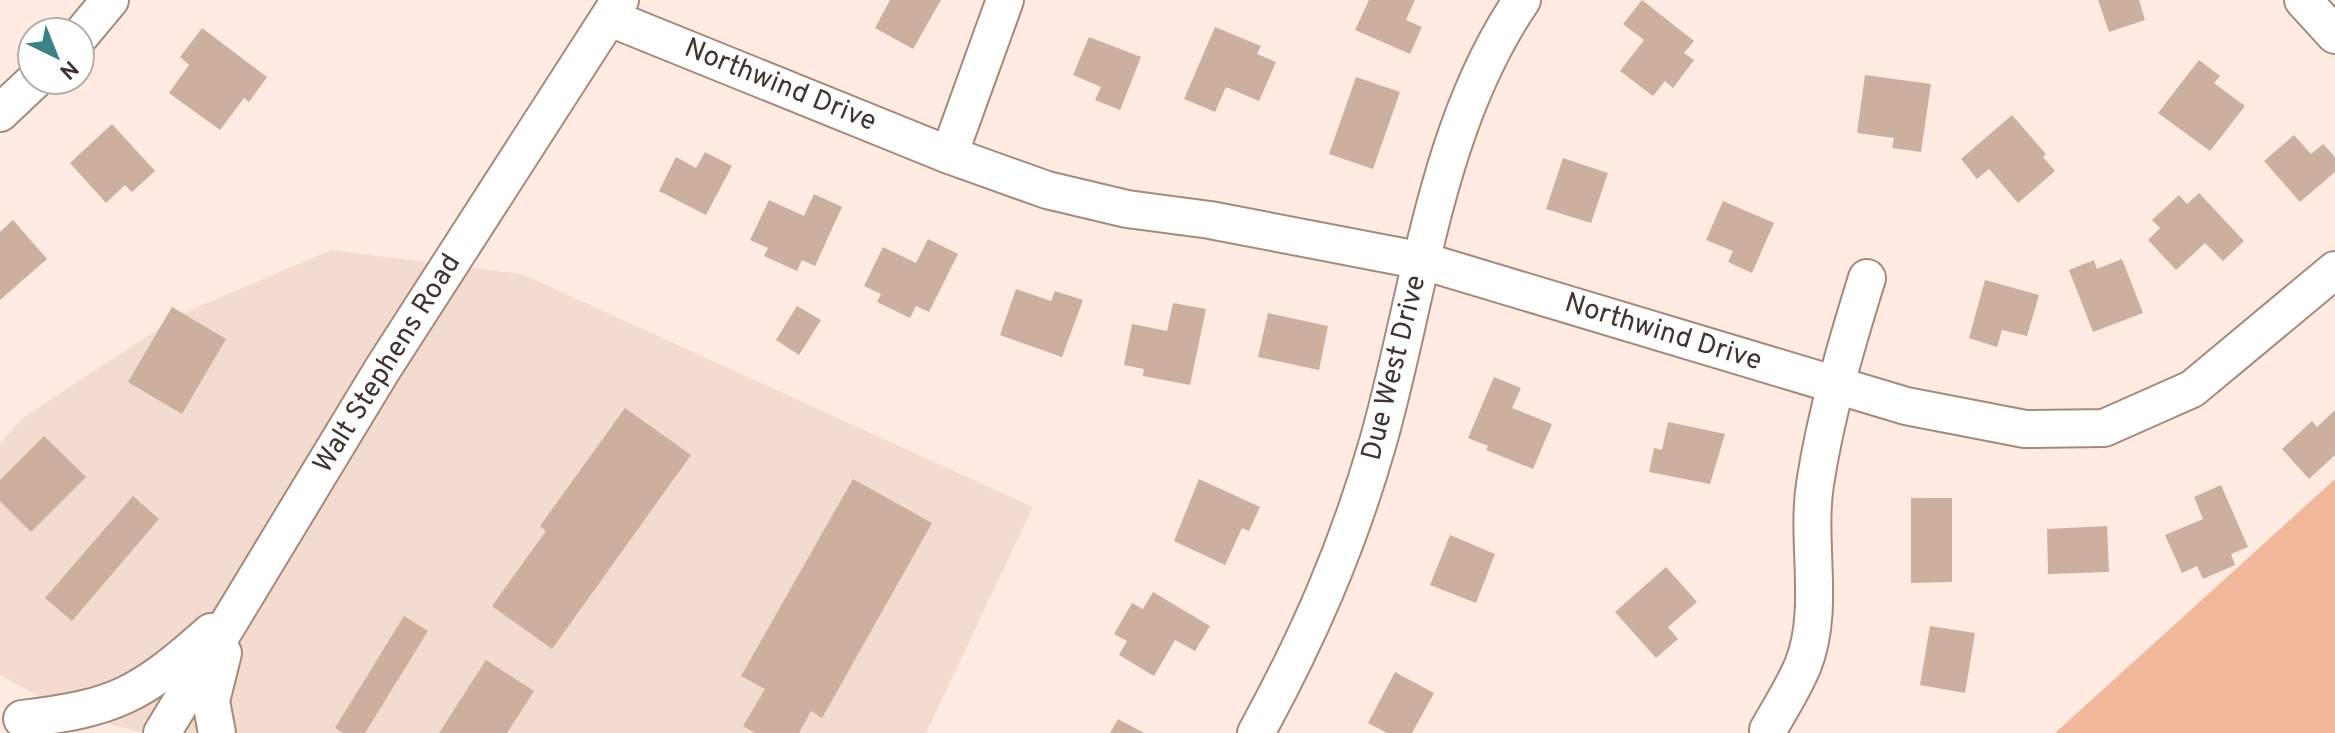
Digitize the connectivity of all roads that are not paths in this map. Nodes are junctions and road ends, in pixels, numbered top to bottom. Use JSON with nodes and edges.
{"nodes":[{"id":1,"x":110,"y":0,"type":"edge"},
{"id":2,"x":1005,"y":0,"type":"edge"},
{"id":3,"x":1522,"y":0,"type":"edge"},
{"id":4,"x":2303,"y":0,"type":"edge"},
{"id":5,"x":615,"y":9,"type":"edge"},
{"id":6,"x":96,"y":17,"type":"edge"},
{"id":7,"x":2335,"y":35,"type":"edge"},
{"id":8,"x":18,"y":96,"type":"edge"},
{"id":9,"x":0,"y":113,"type":"edge"},
{"id":10,"x":949,"y":155,"type":"junction"},
{"id":11,"x":1423,"y":261,"type":"junction"},
{"id":12,"x":2335,"y":270,"type":"edge"},
{"id":13,"x":1867,"y":278,"type":"dead end"},
{"id":14,"x":1834,"y":384,"type":"junction"},
{"id":15,"x":233,"y":612,"type":"junction"},
{"id":16,"x":25,"y":721,"type":"edge"},
{"id":17,"x":1768,"y":730,"type":"dead end"},
{"id":18,"x":162,"y":733,"type":"edge"},
{"id":19,"x":217,"y":733,"type":"edge"},
{"id":20,"x":1256,"y":733,"type":"edge"}],
"edges":[{"from":1,"to":6,"type":"street"},
{"from":2,"to":10,"type":"street"},
{"from":3,"to":11,"type":"street","name":"Due West Drive"},
{"from":4,"to":7,"type":"street"},
{"from":5,"to":10,"type":"street","name":"Northwind Drive"},
{"from":5,"to":15,"type":"street","name":"Walt Stephens Road"},
{"from":8,"to":9,"type":"street"},
{"from":10,"to":11,"type":"street","name":"Northwind Drive"},
{"from":11,"to":14,"type":"street","name":"Northwind Drive"},
{"from":11,"to":20,"type":"street","name":"Due West Drive"},
{"from":12,"to":14,"type":"street","name":"Northwind Drive"},
{"from":13,"to":14,"type":"street"},
{"from":14,"to":17,"type":"street"},
{"from":15,"to":16,"type":"street"},
{"from":15,"to":18,"type":"street","name":"Walt Stephens Road"},
{"from":15,"to":19,"type":"street"}]}
